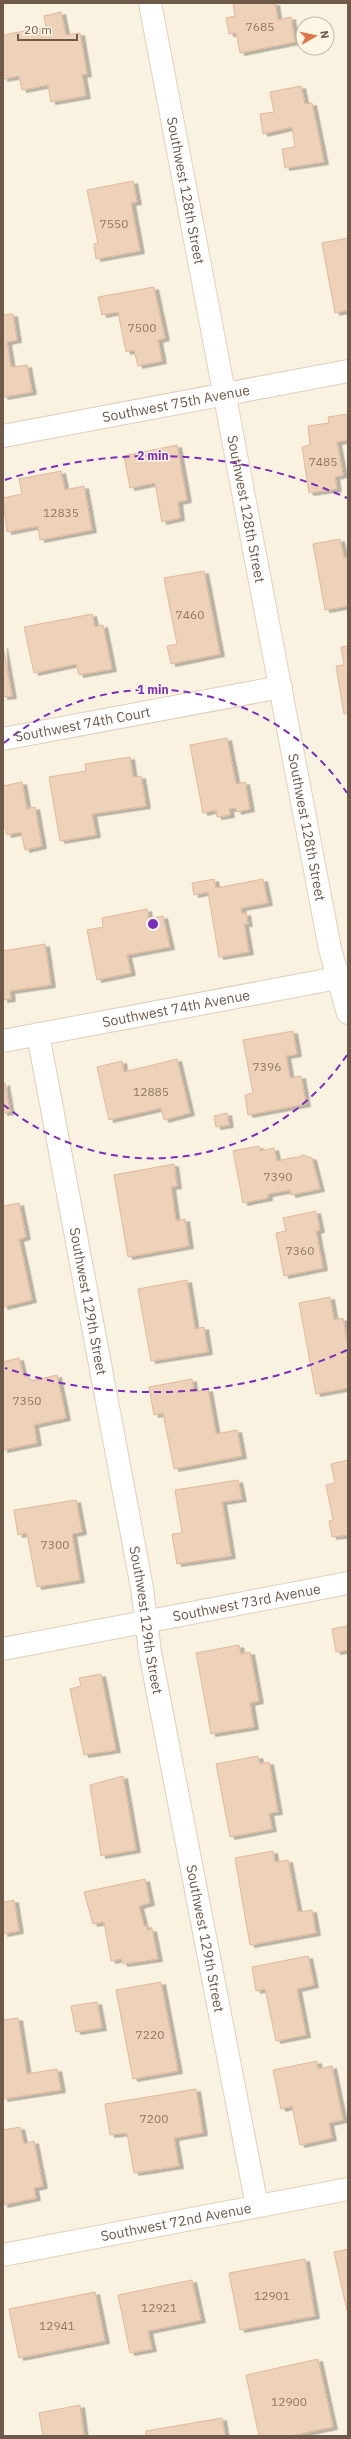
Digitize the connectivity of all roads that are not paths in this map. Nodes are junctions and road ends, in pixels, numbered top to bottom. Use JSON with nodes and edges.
{"nodes":[{"id":1,"x":150,"y":3,"type":"edge"},
{"id":2,"x":348,"y":371,"type":"edge"},
{"id":3,"x":224,"y":393,"type":"junction"},
{"id":4,"x":3,"y":436,"type":"edge"},
{"id":5,"x":281,"y":687,"type":"junction"},
{"id":6,"x":3,"y":739,"type":"edge"},
{"id":7,"x":343,"y":977,"type":"edge"},
{"id":8,"x":348,"y":1013,"type":"edge"},
{"id":9,"x":38,"y":1034,"type":"junction"},
{"id":10,"x":3,"y":1041,"type":"edge"},
{"id":11,"x":348,"y":1583,"type":"edge"},
{"id":12,"x":146,"y":1622,"type":"junction"},
{"id":13,"x":3,"y":1649,"type":"edge"},
{"id":14,"x":348,"y":2189,"type":"edge"},
{"id":15,"x":257,"y":2206,"type":"junction"},
{"id":16,"x":3,"y":2255,"type":"edge"}],
"edges":[{"from":1,"to":3,"type":"street","name":"Southwest 128th Street"},
{"from":2,"to":3,"type":"street","name":"Southwest 75th Avenue"},
{"from":3,"to":4,"type":"street","name":"Southwest 75th Avenue"},
{"from":3,"to":5,"type":"street","name":"Southwest 128th Street"},
{"from":5,"to":6,"type":"street","name":"Southwest 74th Court"},
{"from":5,"to":7,"type":"street","name":"Southwest 128th Street"},
{"from":7,"to":8,"type":"street","name":"Southwest 128th Street"},
{"from":7,"to":9,"type":"street","name":"Southwest 74th Avenue"},
{"from":9,"to":10,"type":"street","name":"Southwest 74th Avenue"},
{"from":9,"to":12,"type":"street","name":"Southwest 129th Street"},
{"from":11,"to":12,"type":"street","name":"Southwest 73rd Avenue"},
{"from":12,"to":13,"type":"street","name":"Southwest 73rd Avenue"},
{"from":12,"to":15,"type":"street","name":"Southwest 129th Street"},
{"from":14,"to":15,"type":"street","name":"Southwest 72nd Avenue"},
{"from":15,"to":16,"type":"street","name":"Southwest 72nd Avenue"}]}
